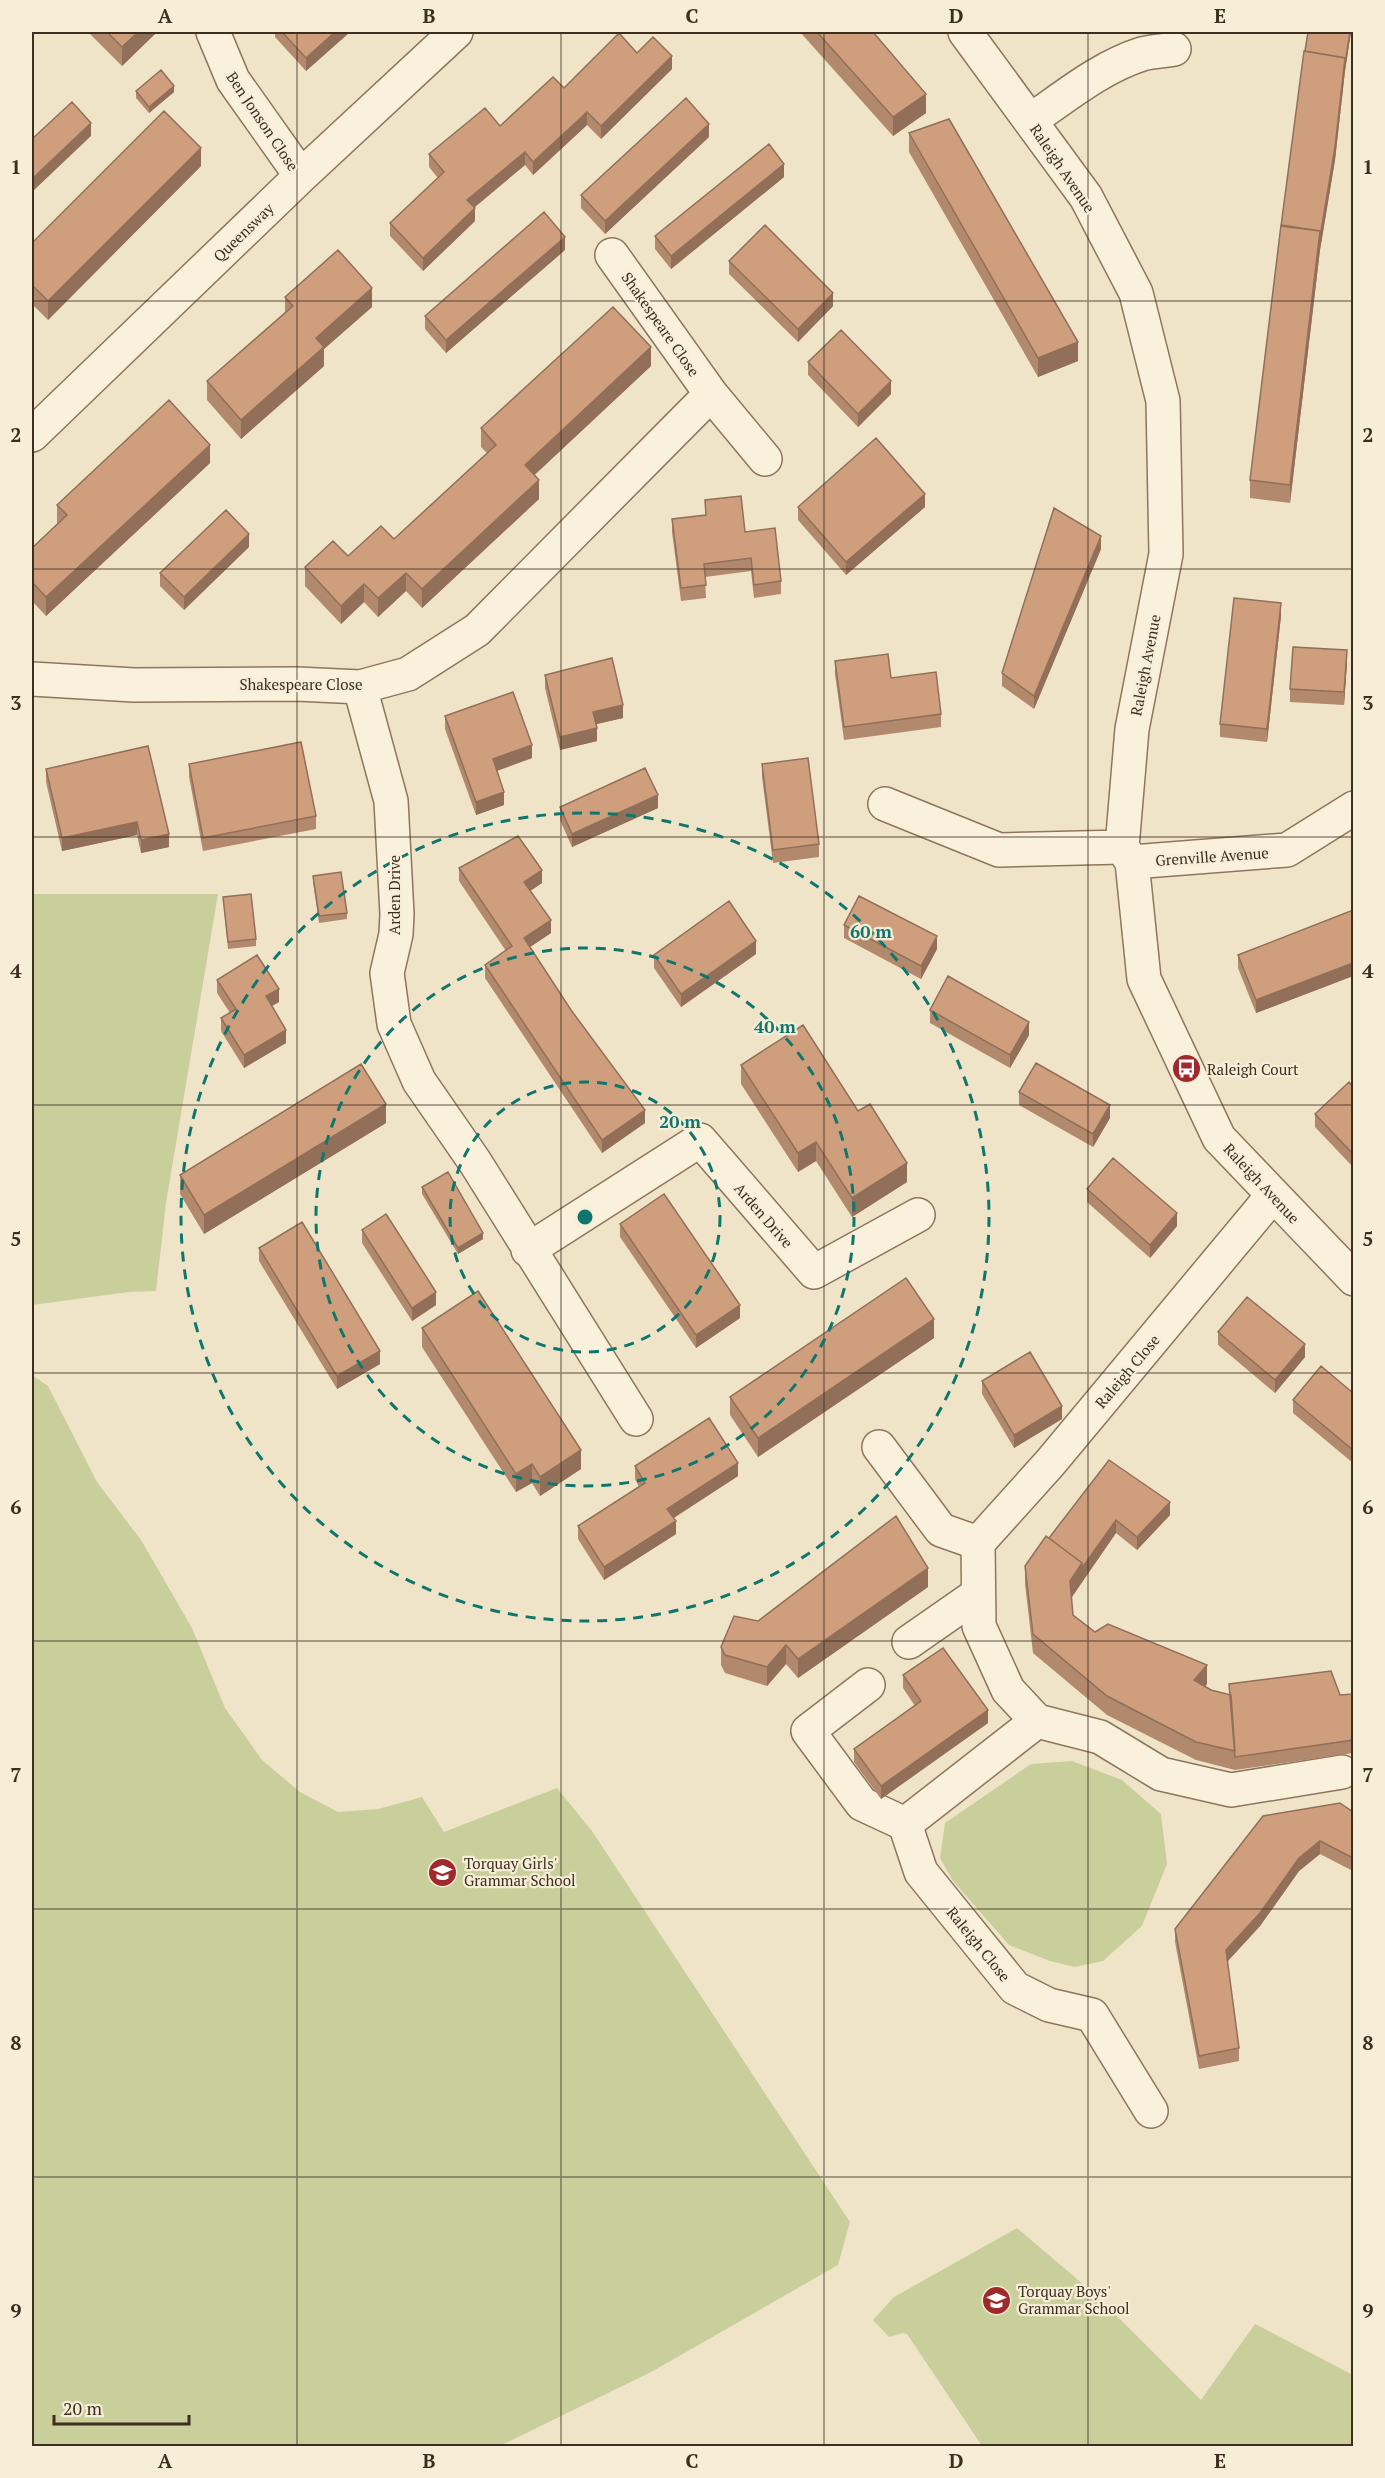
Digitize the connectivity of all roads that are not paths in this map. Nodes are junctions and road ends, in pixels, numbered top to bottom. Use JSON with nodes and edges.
{"nodes":[{"id":1,"x":213,"y":32,"type":"edge"},
{"id":2,"x":456,"y":32,"type":"edge"},
{"id":3,"x":965,"y":32,"type":"edge"},
{"id":4,"x":1174,"y":49,"type":"dead end"},
{"id":5,"x":1030,"y":120,"type":"junction"},
{"id":6,"x":301,"y":176,"type":"junction"},
{"id":7,"x":612,"y":255,"type":"dead end"},
{"id":8,"x":711,"y":394,"type":"junction"},
{"id":9,"x":32,"y":435,"type":"edge"},
{"id":10,"x":765,"y":459,"type":"dead end"},
{"id":11,"x":32,"y":679,"type":"edge"},
{"id":12,"x":360,"y":687,"type":"junction"},
{"id":13,"x":885,"y":804,"type":"dead end"},
{"id":14,"x":1353,"y":808,"type":"edge"},
{"id":15,"x":1126,"y":854,"type":"junction"},
{"id":16,"x":1273,"y":1195,"type":"junction"},
{"id":17,"x":918,"y":1215,"type":"dead end"},
{"id":18,"x":528,"y":1250,"type":"junction"},
{"id":19,"x":1353,"y":1279,"type":"edge"},
{"id":20,"x":636,"y":1419,"type":"dead end"},
{"id":21,"x":879,"y":1447,"type":"dead end"},
{"id":22,"x":978,"y":1544,"type":"junction"},
{"id":23,"x":978,"y":1594,"type":"junction"},
{"id":24,"x":909,"y":1642,"type":"dead end"},
{"id":25,"x":868,"y":1685,"type":"dead end"},
{"id":26,"x":1037,"y":1721,"type":"junction"},
{"id":27,"x":1342,"y":1772,"type":"dead end"},
{"id":28,"x":905,"y":1824,"type":"junction"},
{"id":29,"x":1151,"y":2111,"type":"dead end"}],
"edges":[{"from":1,"to":6,"type":"street","name":"Ben Jonson Close"},
{"from":2,"to":6,"type":"street","name":"Queensway"},
{"from":3,"to":5,"type":"street","name":"Raleigh Avenue"},
{"from":4,"to":5,"type":"street"},
{"from":5,"to":15,"type":"street","name":"Raleigh Avenue"},
{"from":6,"to":9,"type":"street","name":"Queensway"},
{"from":7,"to":8,"type":"street","name":"Shakespeare Close"},
{"from":8,"to":10,"type":"street","name":"Shakespeare Close"},
{"from":8,"to":12,"type":"street","name":"Shakespeare Close"},
{"from":11,"to":12,"type":"street","name":"Shakespeare Close"},
{"from":12,"to":18,"type":"street","name":"Arden Drive"},
{"from":13,"to":15,"type":"street","name":"Grenville Avenue"},
{"from":14,"to":15,"type":"street","name":"Grenville Avenue"},
{"from":15,"to":16,"type":"street","name":"Raleigh Avenue"},
{"from":16,"to":19,"type":"street","name":"Raleigh Avenue"},
{"from":16,"to":22,"type":"street","name":"Raleigh Close"},
{"from":17,"to":18,"type":"street","name":"Arden Drive"},
{"from":18,"to":20,"type":"street","name":"Arden Drive"},
{"from":21,"to":22,"type":"street"},
{"from":22,"to":23,"type":"street"},
{"from":23,"to":24,"type":"street"},
{"from":23,"to":26,"type":"street"},
{"from":25,"to":28,"type":"street"},
{"from":26,"to":27,"type":"street"},
{"from":26,"to":28,"type":"street"},
{"from":28,"to":29,"type":"street","name":"Raleigh Close"}]}
